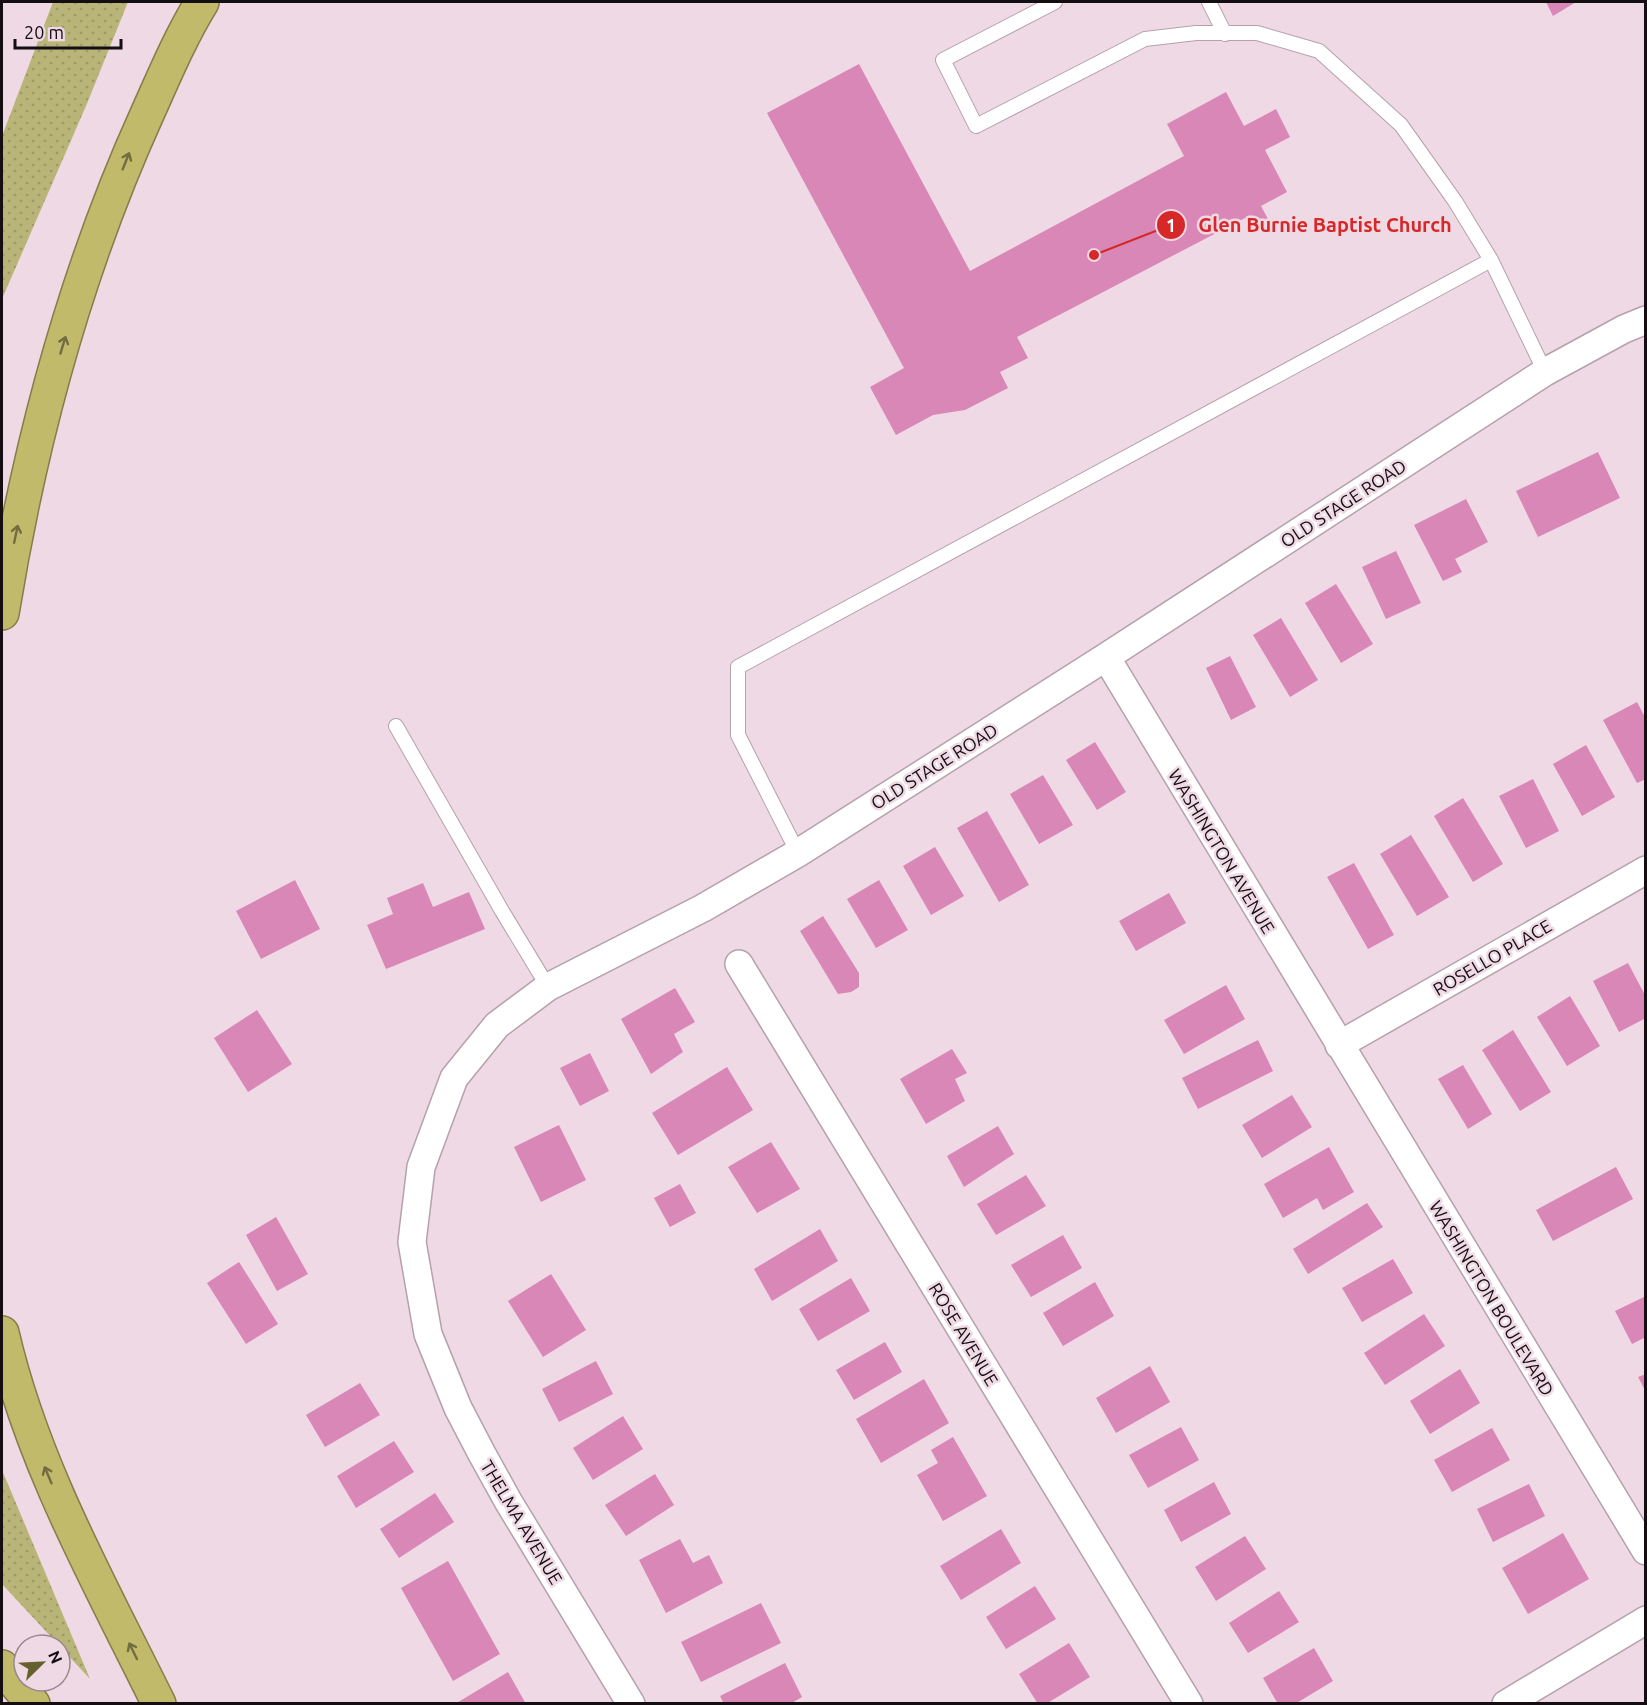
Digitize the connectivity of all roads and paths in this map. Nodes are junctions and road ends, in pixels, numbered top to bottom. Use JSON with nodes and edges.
{"nodes":[{"id":1,"x":202,"y":2,"type":"edge"},
{"id":2,"x":1055,"y":2,"type":"edge"},
{"id":3,"x":1209,"y":2,"type":"edge"},
{"id":4,"x":1224,"y":34,"type":"junction"},
{"id":5,"x":1491,"y":260,"type":"junction"},
{"id":6,"x":1646,"y":320,"type":"edge"},
{"id":7,"x":1545,"y":372,"type":"junction"},
{"id":8,"x":2,"y":612,"type":"edge"},
{"id":9,"x":1106,"y":657,"type":"junction"},
{"id":10,"x":396,"y":726,"type":"dead end"},
{"id":11,"x":798,"y":852,"type":"junction"},
{"id":12,"x":1646,"y":870,"type":"edge"},
{"id":13,"x":739,"y":964,"type":"dead end"},
{"id":14,"x":548,"y":987,"type":"junction"},
{"id":15,"x":1339,"y":1045,"type":"junction"},
{"id":16,"x":2,"y":1333,"type":"edge"},
{"id":17,"x":428,"y":1334,"type":"joint"},
{"id":18,"x":1646,"y":1551,"type":"edge"},
{"id":19,"x":1646,"y":1620,"type":"edge"},
{"id":20,"x":2,"y":1667,"type":"edge"},
{"id":21,"x":33,"y":1704,"type":"edge"},
{"id":22,"x":159,"y":1704,"type":"edge"},
{"id":23,"x":631,"y":1704,"type":"edge"},
{"id":24,"x":1190,"y":1704,"type":"edge"},
{"id":25,"x":1506,"y":1704,"type":"edge"}],
"edges":[{"from":8,"to":1,"type":"highway","one_way":true},
{"from":2,"to":4,"type":"lane"},
{"from":3,"to":4,"type":"lane"},
{"from":4,"to":5,"type":"lane"},
{"from":5,"to":7,"type":"lane"},
{"from":5,"to":11,"type":"lane"},
{"from":6,"to":7,"type":"street","name":"OLD STAGE ROAD"},
{"from":7,"to":9,"type":"street","name":"OLD STAGE ROAD"},
{"from":9,"to":11,"type":"street","name":"OLD STAGE ROAD"},
{"from":9,"to":15,"type":"street","name":"WASHINGTON AVENUE"},
{"from":10,"to":14,"type":"lane"},
{"from":11,"to":14,"type":"street","name":"OLD STAGE ROAD"},
{"from":12,"to":15,"type":"street","name":"ROSELLO PLACE"},
{"from":13,"to":24,"type":"street","name":"ROSE AVENUE"},
{"from":14,"to":17,"type":"street","name":"OLD STAGE ROAD"},
{"from":15,"to":18,"type":"street","name":"WASHINGTON BOULEVARD"},
{"from":22,"to":16,"type":"highway","one_way":true},
{"from":17,"to":23,"type":"street","name":"THELMA AVENUE"},
{"from":19,"to":25,"type":"street"},
{"from":20,"to":21,"type":"highway"}]}
